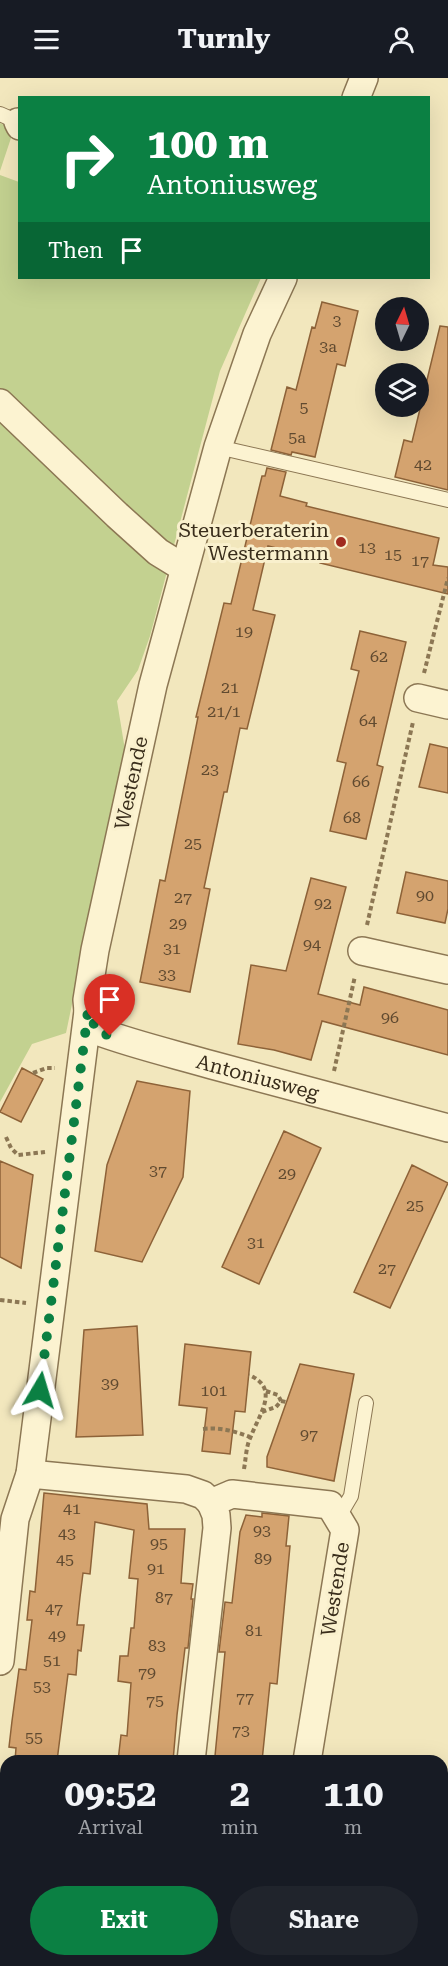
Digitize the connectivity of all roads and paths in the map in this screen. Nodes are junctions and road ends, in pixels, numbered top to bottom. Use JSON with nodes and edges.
{"nodes":[{"id":1,"x":364,"y":78,"type":"edge"},
{"id":2,"x":357,"y":96,"type":"edge"},
{"id":3,"x":282,"y":279,"type":"edge"},
{"id":4,"x":0,"y":403,"type":"edge"},
{"id":5,"x":218,"y":447,"type":"junction"},
{"id":6,"x":448,"y":500,"type":"edge"},
{"id":7,"x":184,"y":568,"type":"junction"},
{"id":8,"x":448,"y":578,"type":"edge"},
{"id":9,"x":418,"y":698,"type":"junction"},
{"id":10,"x":448,"y":705,"type":"edge"},
{"id":11,"x":362,"y":951,"type":"junction"},
{"id":12,"x":448,"y":970,"type":"edge"},
{"id":13,"x":88,"y":1006,"type":"junction"},
{"id":14,"x":329,"y":1096,"type":"junction"},
{"id":15,"x":448,"y":1128,"type":"edge"},
{"id":16,"x":6,"y":1137,"type":"dead end"},
{"id":17,"x":69,"y":1155,"type":"junction"},
{"id":18,"x":249,"y":1375,"type":"dead end"},
{"id":19,"x":266,"y":1391,"type":"junction"},
{"id":20,"x":280,"y":1401,"type":"junction"},
{"id":21,"x":286,"y":1402,"type":"dead end"},
{"id":22,"x":366,"y":1403,"type":"dead end"},
{"id":23,"x":261,"y":1412,"type":"junction"},
{"id":24,"x":203,"y":1428,"type":"dead end"},
{"id":25,"x":250,"y":1437,"type":"junction"},
{"id":26,"x":30,"y":1474,"type":"junction"},
{"id":27,"x":243,"y":1495,"type":"junction"},
{"id":28,"x":211,"y":1503,"type":"junction"},
{"id":29,"x":338,"y":1518,"type":"junction"},
{"id":30,"x":4,"y":1580,"type":"edge"},
{"id":31,"x":0,"y":1661,"type":"edge"},
{"id":32,"x":192,"y":1755,"type":"edge"},
{"id":33,"x":308,"y":1755,"type":"edge"}],
"edges":[{"from":1,"to":2,"type":"street"},
{"from":3,"to":5,"type":"street","name":"Westende"},
{"from":4,"to":7,"type":"street"},
{"from":5,"to":6,"type":"lane"},
{"from":5,"to":7,"type":"street","name":"Westende"},
{"from":7,"to":13,"type":"street","name":"Westende"},
{"from":8,"to":9,"type":"path"},
{"from":9,"to":10,"type":"street"},
{"from":9,"to":11,"type":"path"},
{"from":11,"to":12,"type":"street"},
{"from":11,"to":14,"type":"path"},
{"from":13,"to":14,"type":"street","name":"Antoniusweg"},
{"from":13,"to":17,"type":"street","name":"Westende"},
{"from":14,"to":15,"type":"street","name":"Antoniusweg"},
{"from":16,"to":17,"type":"path"},
{"from":17,"to":26,"type":"street","name":"Westende"},
{"from":18,"to":19,"type":"path"},
{"from":19,"to":20,"type":"path"},
{"from":19,"to":23,"type":"path"},
{"from":20,"to":21,"type":"path"},
{"from":20,"to":23,"type":"path"},
{"from":22,"to":29,"type":"lane"},
{"from":23,"to":25,"type":"path"},
{"from":24,"to":25,"type":"path"},
{"from":25,"to":27,"type":"path"},
{"from":26,"to":28,"type":"street"},
{"from":26,"to":30,"type":"street","name":"Westende"},
{"from":27,"to":28,"type":"street","name":"Westende"},
{"from":27,"to":29,"type":"street","name":"Westende"},
{"from":28,"to":32,"type":"street"},
{"from":29,"to":33,"type":"street","name":"Westende"},
{"from":30,"to":31,"type":"street","name":"Westende"}]}
